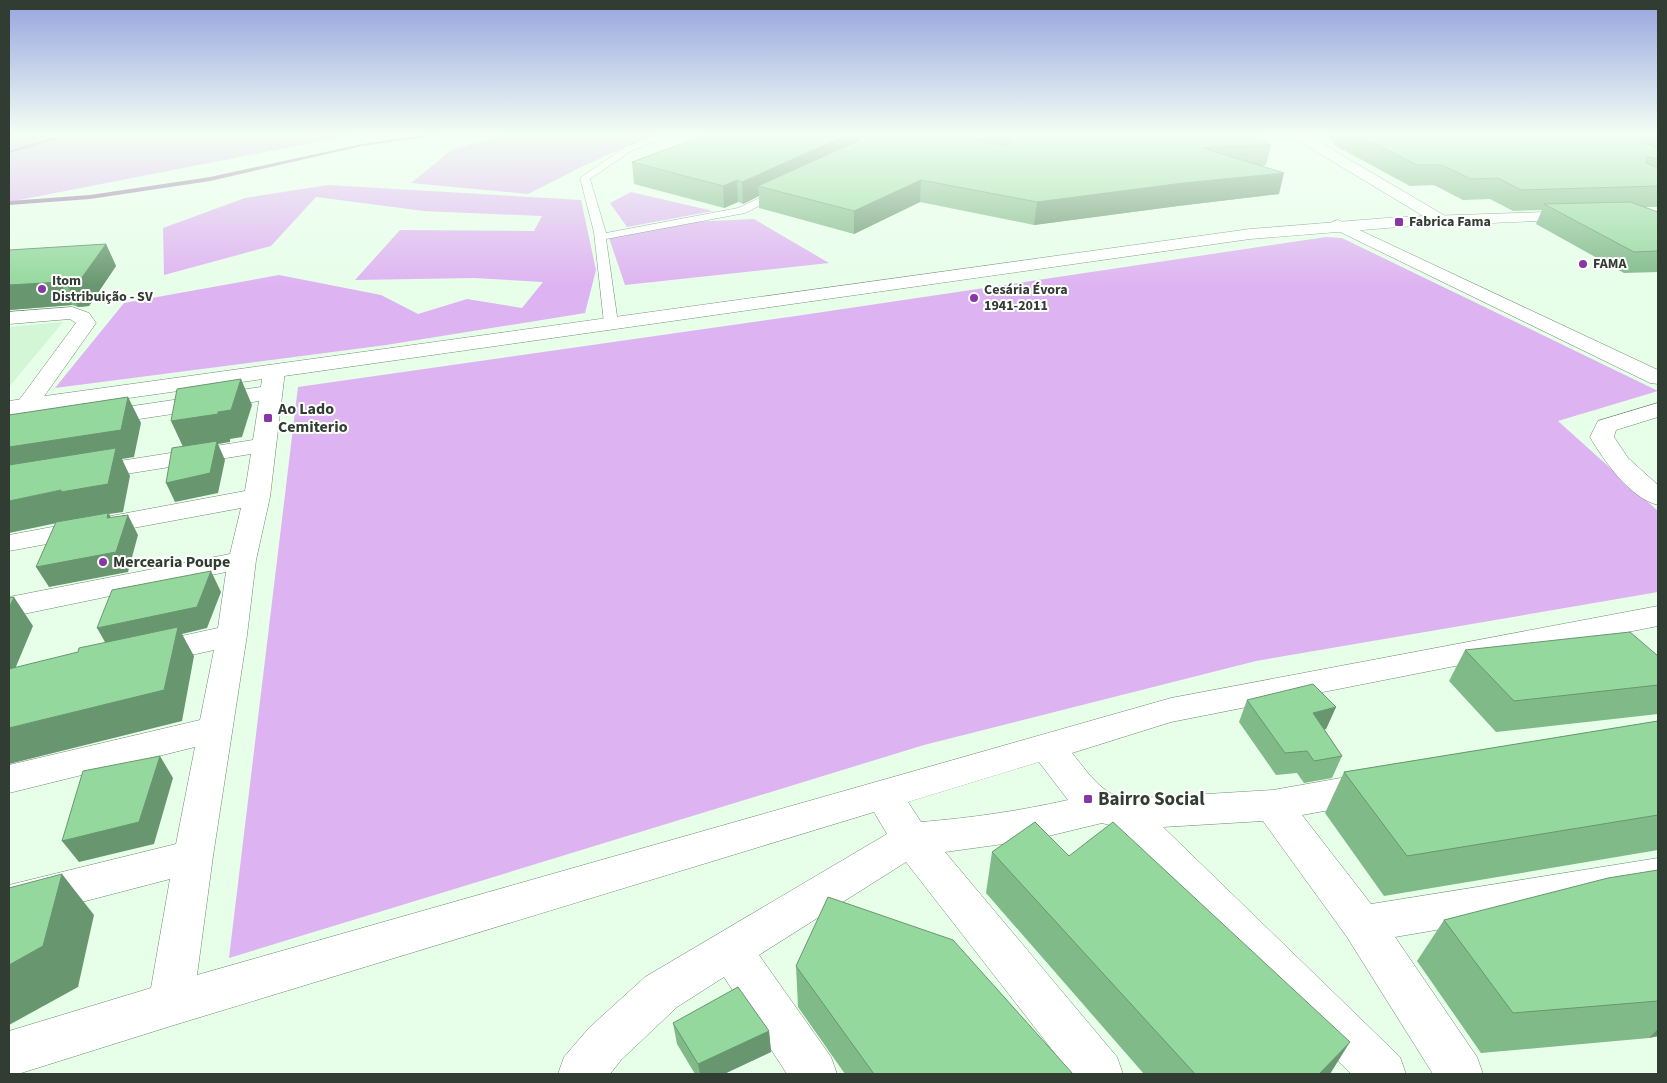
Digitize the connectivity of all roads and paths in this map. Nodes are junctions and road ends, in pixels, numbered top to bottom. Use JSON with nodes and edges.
{"nodes":[{"id":1,"x":586,"y":185,"type":"edge"},
{"id":2,"x":1381,"y":185,"type":"edge"},
{"id":3,"x":794,"y":186,"type":"edge"},
{"id":4,"x":1589,"y":215,"type":"edge"},
{"id":5,"x":1441,"y":220,"type":"junction"},
{"id":6,"x":1338,"y":225,"type":"junction"},
{"id":7,"x":601,"y":237,"type":"junction"},
{"id":8,"x":9,"y":318,"type":"edge"},
{"id":9,"x":611,"y":323,"type":"junction"},
{"id":10,"x":1658,"y":378,"type":"edge"},
{"id":11,"x":273,"y":382,"type":"junction"},
{"id":12,"x":17,"y":408,"type":"edge"},
{"id":13,"x":1658,"y":410,"type":"edge"},
{"id":14,"x":77,"y":421,"type":"edge"},
{"id":15,"x":264,"y":444,"type":"junction"},
{"id":16,"x":68,"y":476,"type":"edge"},
{"id":17,"x":1652,"y":490,"type":"edge"},
{"id":18,"x":257,"y":497,"type":"junction"},
{"id":19,"x":9,"y":543,"type":"edge"},
{"id":20,"x":242,"y":560,"type":"junction"},
{"id":21,"x":9,"y":607,"type":"edge"},
{"id":22,"x":1658,"y":616,"type":"edge"},
{"id":23,"x":232,"y":635,"type":"junction"},
{"id":24,"x":125,"y":658,"type":"edge"},
{"id":25,"x":216,"y":729,"type":"junction"},
{"id":26,"x":1046,"y":746,"type":"junction"},
{"id":27,"x":9,"y":778,"type":"edge"},
{"id":28,"x":1398,"y":783,"type":"edge"},
{"id":29,"x":883,"y":796,"type":"junction"},
{"id":30,"x":1273,"y":805,"type":"junction"},
{"id":31,"x":1113,"y":811,"type":"junction"},
{"id":32,"x":912,"y":839,"type":"junction"},
{"id":33,"x":193,"y":856,"type":"junction"},
{"id":34,"x":1658,"y":875,"type":"edge"},
{"id":35,"x":9,"y":903,"type":"edge"},
{"id":36,"x":1362,"y":924,"type":"junction"},
{"id":37,"x":731,"y":950,"type":"junction"},
{"id":38,"x":171,"y":1004,"type":"junction"},
{"id":39,"x":9,"y":1054,"type":"edge"},
{"id":40,"x":581,"y":1074,"type":"edge"},
{"id":41,"x":814,"y":1074,"type":"edge"},
{"id":42,"x":1100,"y":1074,"type":"edge"},
{"id":43,"x":1383,"y":1074,"type":"edge"},
{"id":44,"x":1460,"y":1074,"type":"edge"}],
"edges":[{"from":1,"to":7,"type":"lane"},
{"from":2,"to":5,"type":"street"},
{"from":3,"to":7,"type":"lane"},
{"from":4,"to":5,"type":"street"},
{"from":5,"to":6,"type":"street"},
{"from":6,"to":9,"type":"street"},
{"from":6,"to":10,"type":"street"},
{"from":7,"to":9,"type":"lane"},
{"from":8,"to":12,"type":"street"},
{"from":9,"to":11,"type":"street"},
{"from":11,"to":12,"type":"street"},
{"from":11,"to":14,"type":"street"},
{"from":11,"to":15,"type":"street"},
{"from":13,"to":17,"type":"street"},
{"from":15,"to":16,"type":"street"},
{"from":15,"to":18,"type":"street"},
{"from":18,"to":19,"type":"street"},
{"from":18,"to":20,"type":"street"},
{"from":20,"to":21,"type":"street"},
{"from":20,"to":23,"type":"street"},
{"from":22,"to":26,"type":"street"},
{"from":23,"to":24,"type":"street"},
{"from":23,"to":25,"type":"street"},
{"from":25,"to":27,"type":"street"},
{"from":25,"to":33,"type":"street"},
{"from":26,"to":29,"type":"street"},
{"from":26,"to":31,"type":"street"},
{"from":28,"to":30,"type":"street"},
{"from":29,"to":32,"type":"street"},
{"from":29,"to":38,"type":"street"},
{"from":30,"to":31,"type":"street"},
{"from":30,"to":36,"type":"street"},
{"from":31,"to":32,"type":"street"},
{"from":31,"to":43,"type":"street"},
{"from":32,"to":37,"type":"street"},
{"from":32,"to":42,"type":"street"},
{"from":33,"to":35,"type":"street"},
{"from":33,"to":38,"type":"street"},
{"from":34,"to":36,"type":"street"},
{"from":36,"to":44,"type":"street"},
{"from":37,"to":40,"type":"street"},
{"from":37,"to":41,"type":"street"},
{"from":38,"to":39,"type":"street"}]}
